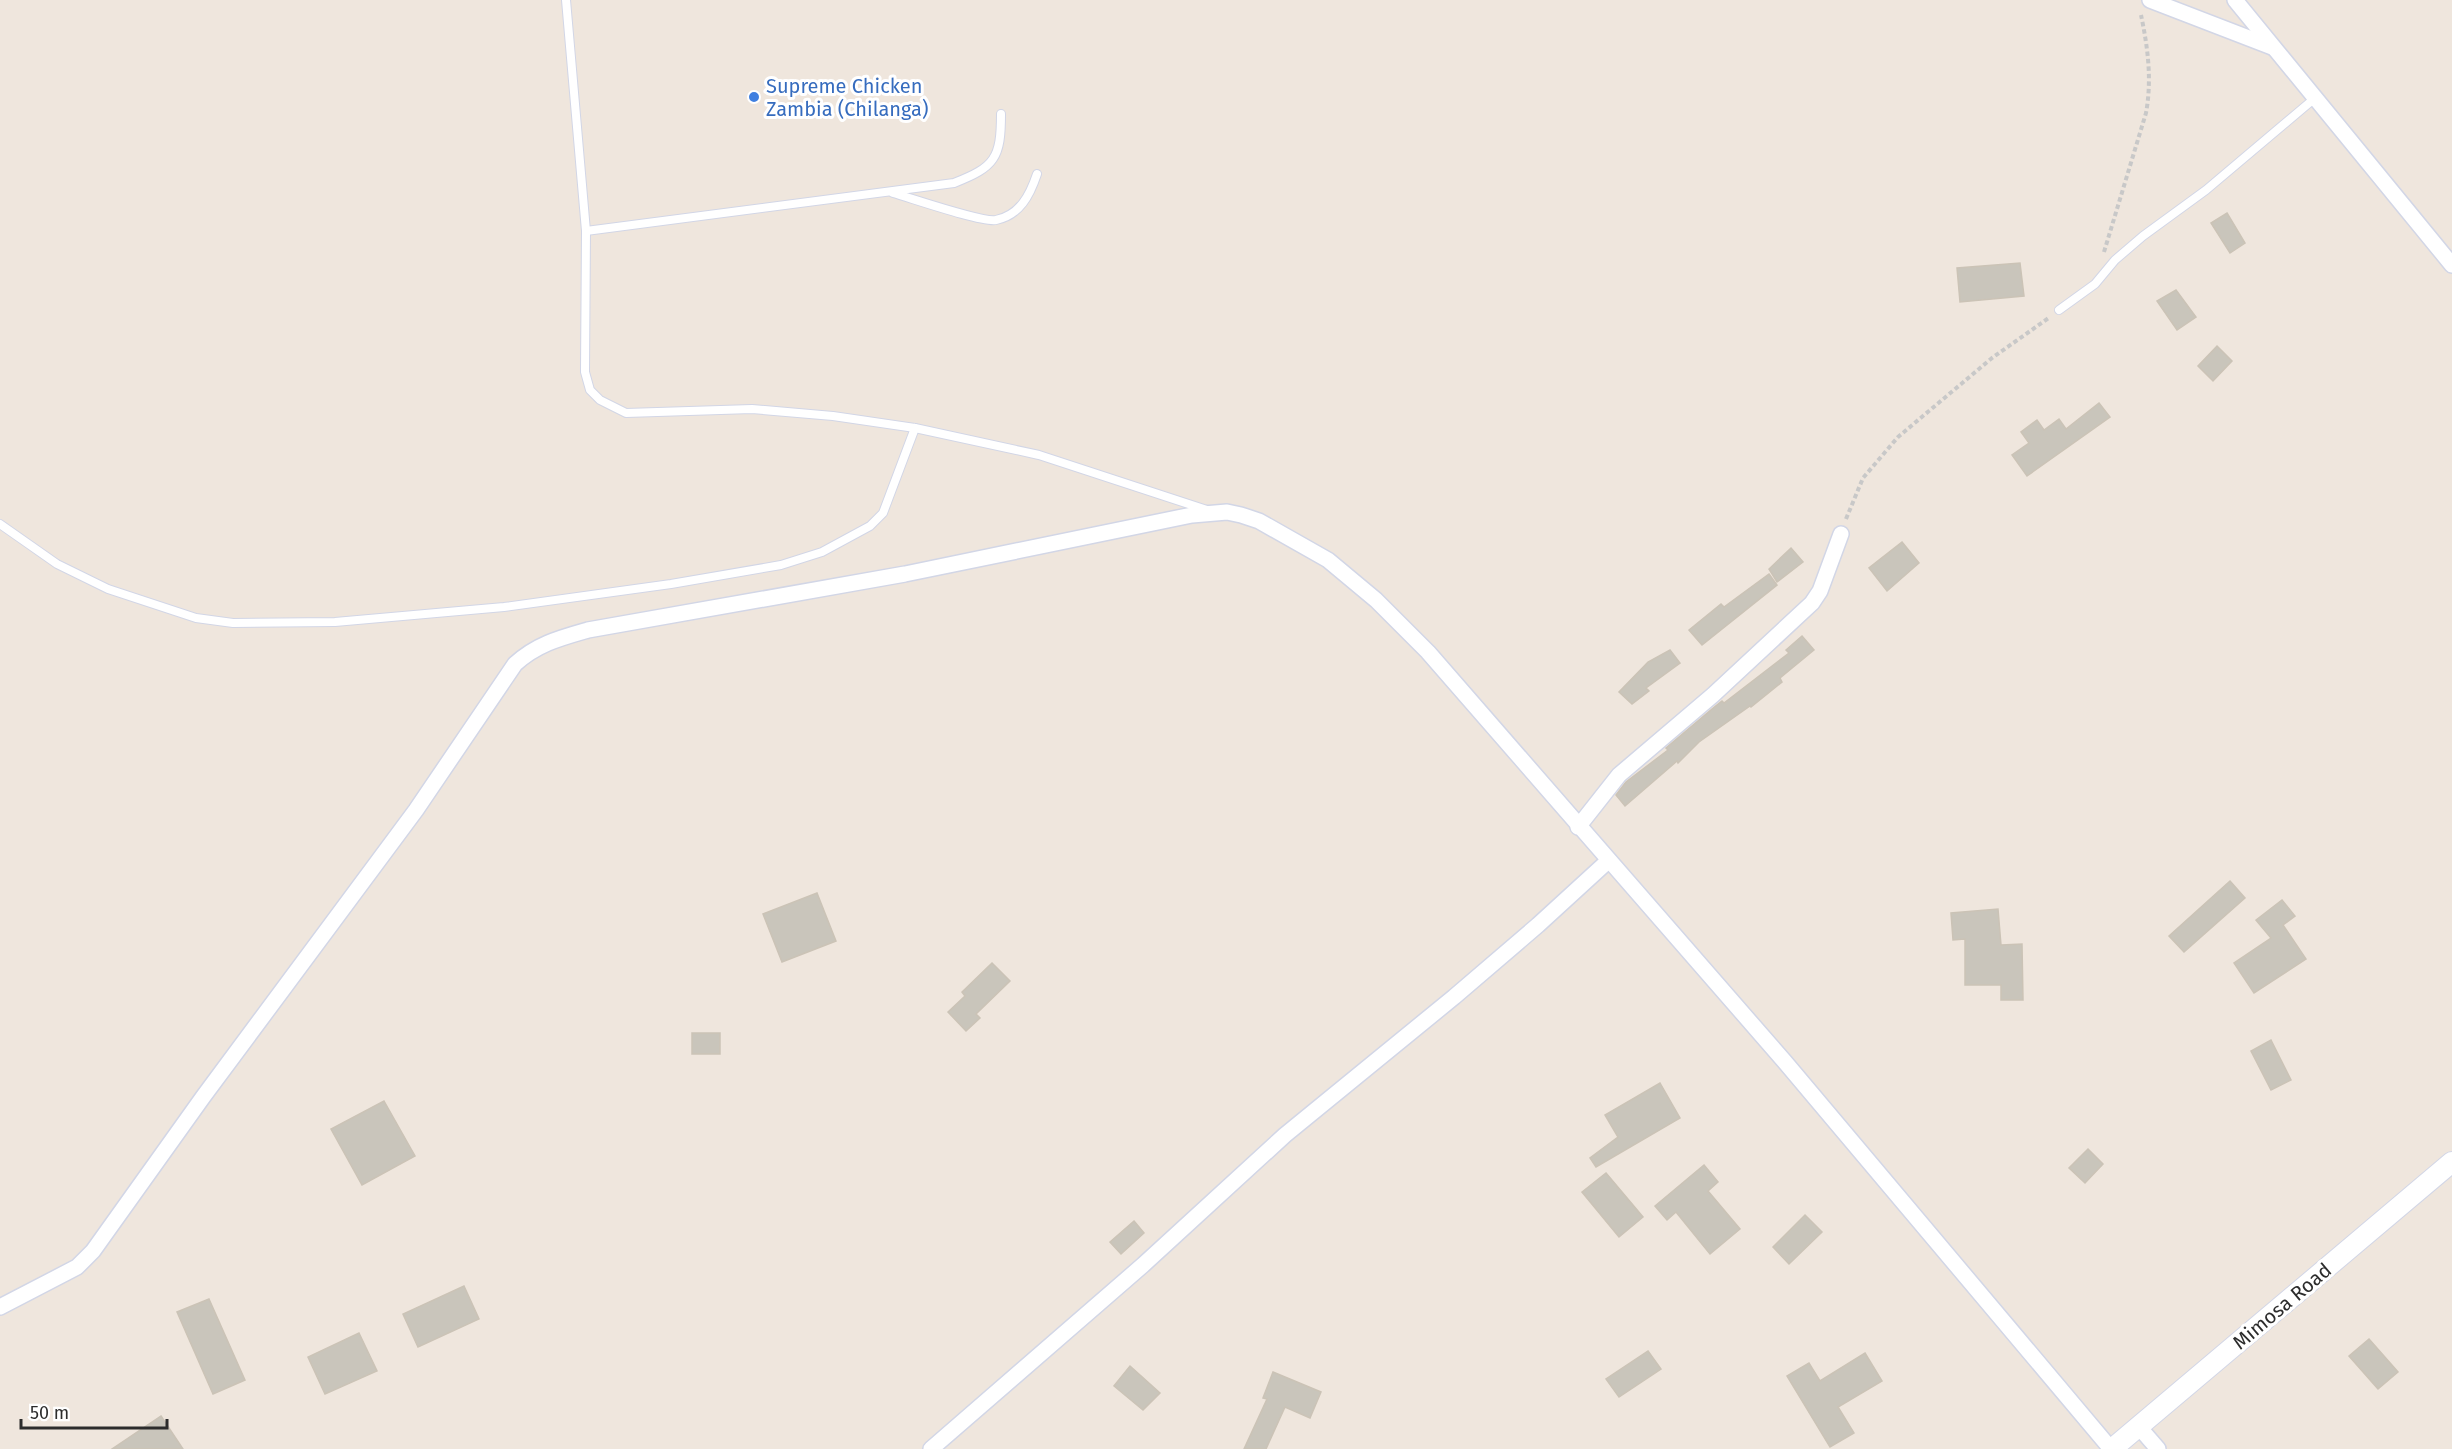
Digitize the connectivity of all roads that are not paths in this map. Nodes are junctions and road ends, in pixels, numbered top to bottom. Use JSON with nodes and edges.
{"nodes":[{"id":1,"x":566,"y":0,"type":"edge"},
{"id":2,"x":2235,"y":0,"type":"edge"},
{"id":3,"x":2145,"y":5,"type":"edge"},
{"id":4,"x":2275,"y":48,"type":"junction"},
{"id":5,"x":2315,"y":98,"type":"junction"},
{"id":6,"x":1001,"y":114,"type":"dead end"},
{"id":7,"x":1037,"y":174,"type":"dead end"},
{"id":8,"x":890,"y":192,"type":"junction"},
{"id":9,"x":586,"y":231,"type":"junction"},
{"id":10,"x":2452,"y":265,"type":"edge"},
{"id":11,"x":2059,"y":310,"type":"road end"},
{"id":12,"x":915,"y":428,"type":"junction"},
{"id":13,"x":1214,"y":512,"type":"junction"},
{"id":14,"x":0,"y":524,"type":"edge"},
{"id":15,"x":1841,"y":534,"type":"road end"},
{"id":16,"x":1578,"y":827,"type":"junction"},
{"id":17,"x":1608,"y":861,"type":"junction"},
{"id":18,"x":2452,"y":1162,"type":"edge"},
{"id":19,"x":0,"y":1307,"type":"edge"},
{"id":20,"x":2139,"y":1427,"type":"junction"},
{"id":21,"x":931,"y":1449,"type":"edge"},
{"id":22,"x":2112,"y":1449,"type":"edge"},
{"id":23,"x":2158,"y":1449,"type":"edge"}],
"edges":[{"from":1,"to":9,"type":"lane"},
{"from":2,"to":4,"type":"street"},
{"from":3,"to":4,"type":"street"},
{"from":4,"to":5,"type":"street"},
{"from":5,"to":10,"type":"street"},
{"from":5,"to":11,"type":"lane"},
{"from":6,"to":8,"type":"lane"},
{"from":7,"to":8,"type":"lane"},
{"from":8,"to":9,"type":"lane"},
{"from":9,"to":12,"type":"lane"},
{"from":12,"to":13,"type":"lane"},
{"from":12,"to":14,"type":"lane"},
{"from":13,"to":16,"type":"street"},
{"from":13,"to":19,"type":"street"},
{"from":15,"to":16,"type":"street"},
{"from":16,"to":17,"type":"street"},
{"from":17,"to":21,"type":"street"},
{"from":17,"to":22,"type":"street"},
{"from":18,"to":20,"type":"street","name":"Mimosa Road"},
{"from":20,"to":22,"type":"street","name":"Mimosa Road"},
{"from":20,"to":23,"type":"street"}]}
